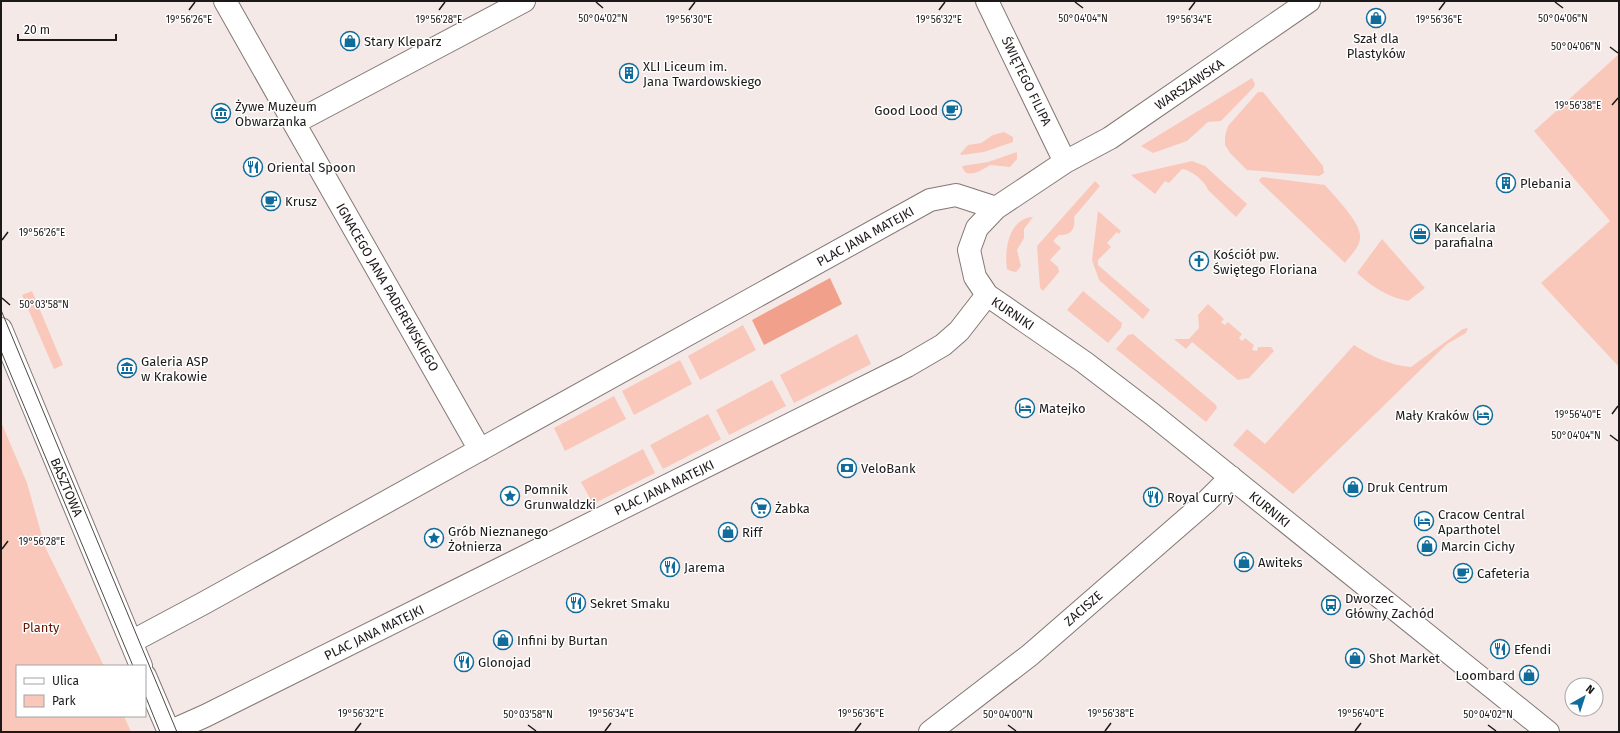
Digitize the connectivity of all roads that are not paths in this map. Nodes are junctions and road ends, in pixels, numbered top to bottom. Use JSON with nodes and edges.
{"nodes":[{"id":1,"x":225,"y":1,"type":"edge"},
{"id":2,"x":524,"y":1,"type":"edge"},
{"id":3,"x":987,"y":1,"type":"edge"},
{"id":4,"x":1309,"y":1,"type":"edge"},
{"id":5,"x":294,"y":123,"type":"junction"},
{"id":6,"x":1065,"y":162,"type":"junction"},
{"id":7,"x":996,"y":208,"type":"junction"},
{"id":8,"x":987,"y":295,"type":"junction"},
{"id":9,"x":1,"y":329,"type":"edge"},
{"id":10,"x":480,"y":450,"type":"junction"},
{"id":11,"x":1230,"y":477,"type":"junction"},
{"id":12,"x":131,"y":642,"type":"junction"},
{"id":13,"x":141,"y":665,"type":"edge"},
{"id":14,"x":146,"y":678,"type":"edge"},
{"id":15,"x":168,"y":732,"type":"edge"},
{"id":16,"x":930,"y":732,"type":"edge"},
{"id":17,"x":1548,"y":732,"type":"edge"}],
"edges":[{"from":1,"to":5,"type":"street","name":"IGNACEGO JANA PADEREWSKIEGO"},
{"from":2,"to":5,"type":"street"},
{"from":3,"to":6,"type":"street","name":"ŚWIĘTEGO FILIPA"},
{"from":4,"to":6,"type":"street","name":"WARSZAWSKA"},
{"from":5,"to":10,"type":"street","name":"IGNACEGO JANA PADEREWSKIEGO"},
{"from":6,"to":7,"type":"street"},
{"from":7,"to":8,"type":"street"},
{"from":7,"to":10,"type":"street","name":"PLAC JANA MATEJKI"},
{"from":8,"to":11,"type":"street","name":"KURNIKI"},
{"from":8,"to":15,"type":"street","name":"PLAC JANA MATEJKI"},
{"from":9,"to":12,"type":"street","name":"BASZTOWA"},
{"from":10,"to":12,"type":"street","name":"PLAC JANA MATEJKI"},
{"from":11,"to":16,"type":"street","name":"ZACISZE"},
{"from":11,"to":17,"type":"street","name":"KURNIKI"},
{"from":12,"to":13,"type":"street","name":"BASZTOWA"},
{"from":14,"to":15,"type":"street"}]}
